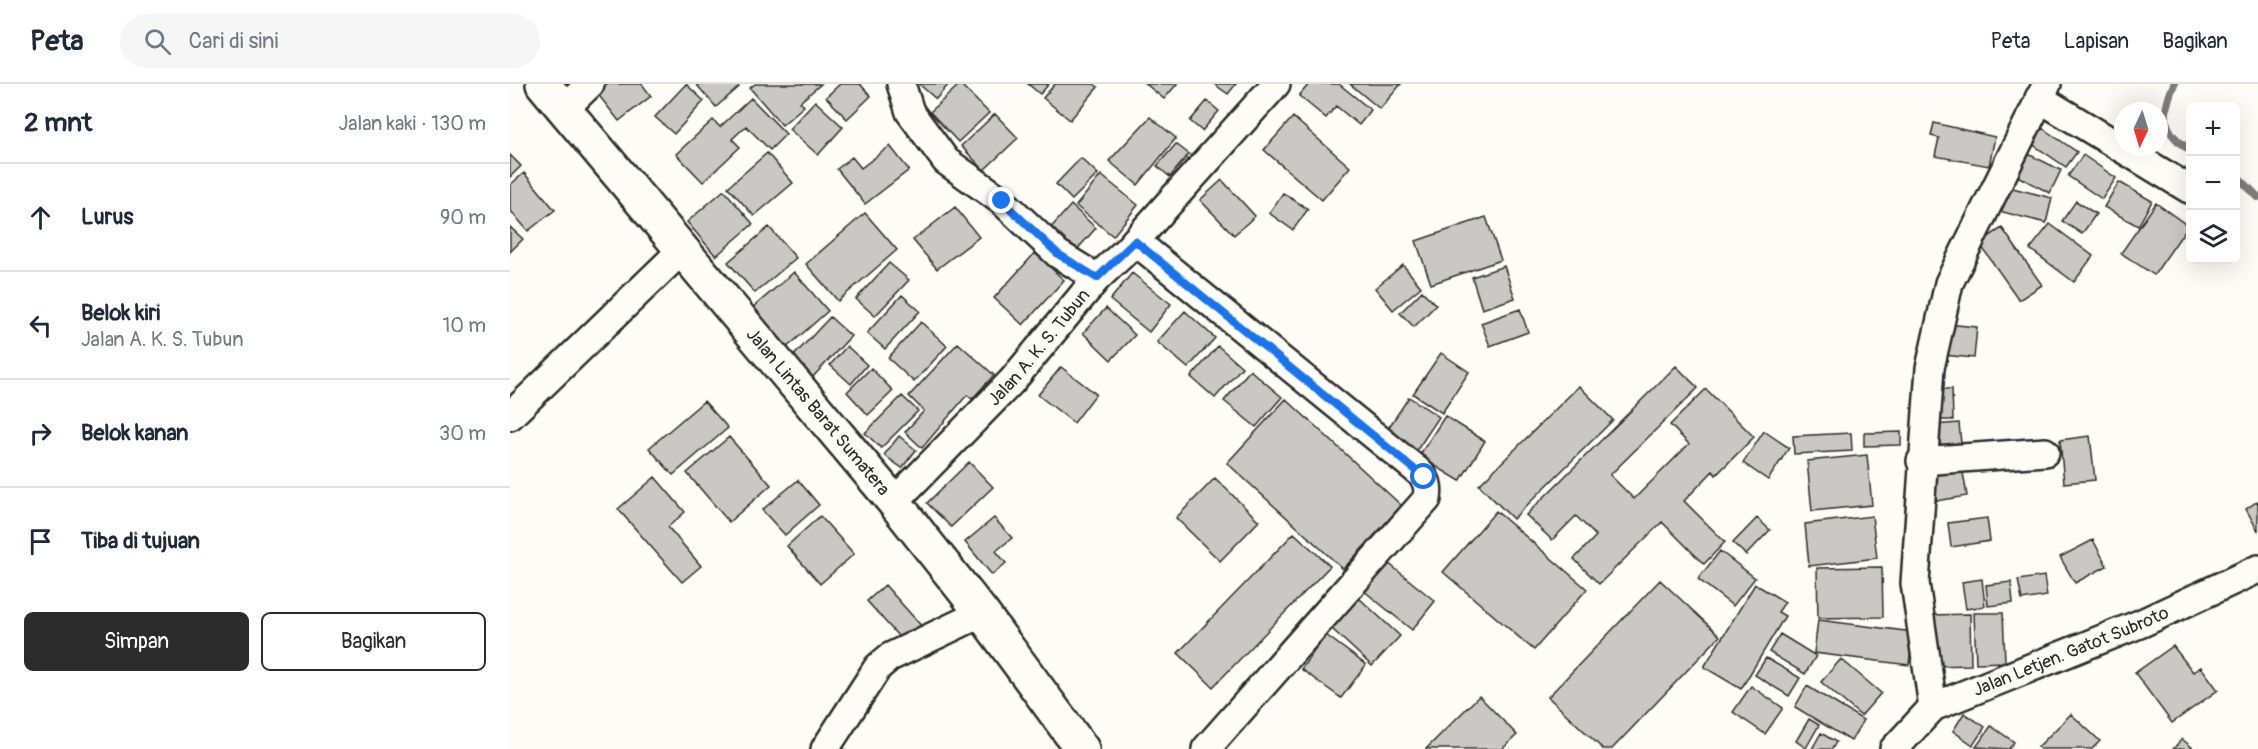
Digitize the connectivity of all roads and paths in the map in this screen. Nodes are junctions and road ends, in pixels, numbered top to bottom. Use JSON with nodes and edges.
{"nodes":[{"id":1,"x":543,"y":84,"type":"edge"},
{"id":2,"x":590,"y":84,"type":"edge"},
{"id":3,"x":880,"y":84,"type":"edge"},
{"id":4,"x":902,"y":84,"type":"edge"},
{"id":5,"x":1276,"y":84,"type":"edge"},
{"id":6,"x":2043,"y":91,"type":"edge"},
{"id":7,"x":564,"y":109,"type":"junction"},
{"id":8,"x":910,"y":112,"type":"junction"},
{"id":9,"x":2186,"y":187,"type":"edge"},
{"id":10,"x":1135,"y":241,"type":"junction"},
{"id":11,"x":683,"y":249,"type":"junction"},
{"id":12,"x":1097,"y":278,"type":"junction"},
{"id":13,"x":510,"y":416,"type":"edge"},
{"id":14,"x":2045,"y":452,"type":"dead end"},
{"id":15,"x":1921,"y":462,"type":"junction"},
{"id":16,"x":894,"y":502,"type":"junction"},
{"id":17,"x":2258,"y":569,"type":"edge"},
{"id":18,"x":982,"y":613,"type":"junction"},
{"id":19,"x":1933,"y":707,"type":"junction"},
{"id":20,"x":825,"y":749,"type":"edge"},
{"id":21,"x":1082,"y":749,"type":"edge"},
{"id":22,"x":1206,"y":749,"type":"edge"},
{"id":23,"x":1894,"y":749,"type":"edge"}],
"edges":[{"from":1,"to":7,"type":"highway","name":"Jalan Lintas Barat Sumatera"},
{"from":2,"to":7,"type":"street"},
{"from":3,"to":8,"type":"street"},
{"from":4,"to":8,"type":"street"},
{"from":5,"to":10,"type":"street","name":"Jalan A. K. S. Tubun"},
{"from":6,"to":9,"type":"street"},
{"from":6,"to":15,"type":"street"},
{"from":7,"to":11,"type":"highway","name":"Jalan Lintas Barat Sumatera"},
{"from":8,"to":12,"type":"street"},
{"from":10,"to":12,"type":"street","name":"Jalan A. K. S. Tubun"},
{"from":10,"to":22,"type":"street"},
{"from":11,"to":13,"type":"street"},
{"from":11,"to":16,"type":"highway","name":"Jalan Lintas Barat Sumatera"},
{"from":12,"to":16,"type":"street","name":"Jalan A. K. S. Tubun"},
{"from":14,"to":15,"type":"street"},
{"from":15,"to":19,"type":"street"},
{"from":16,"to":18,"type":"highway","name":"Jalan Lintas Barat Sumatera"},
{"from":17,"to":19,"type":"street","name":"Jalan Letjen. Gatot Subroto"},
{"from":18,"to":20,"type":"street"},
{"from":18,"to":21,"type":"highway","name":"Jalan Lintas Barat Sumatera"},
{"from":19,"to":23,"type":"street","name":"Jalan Letjen. Gatot Subroto"}]}
